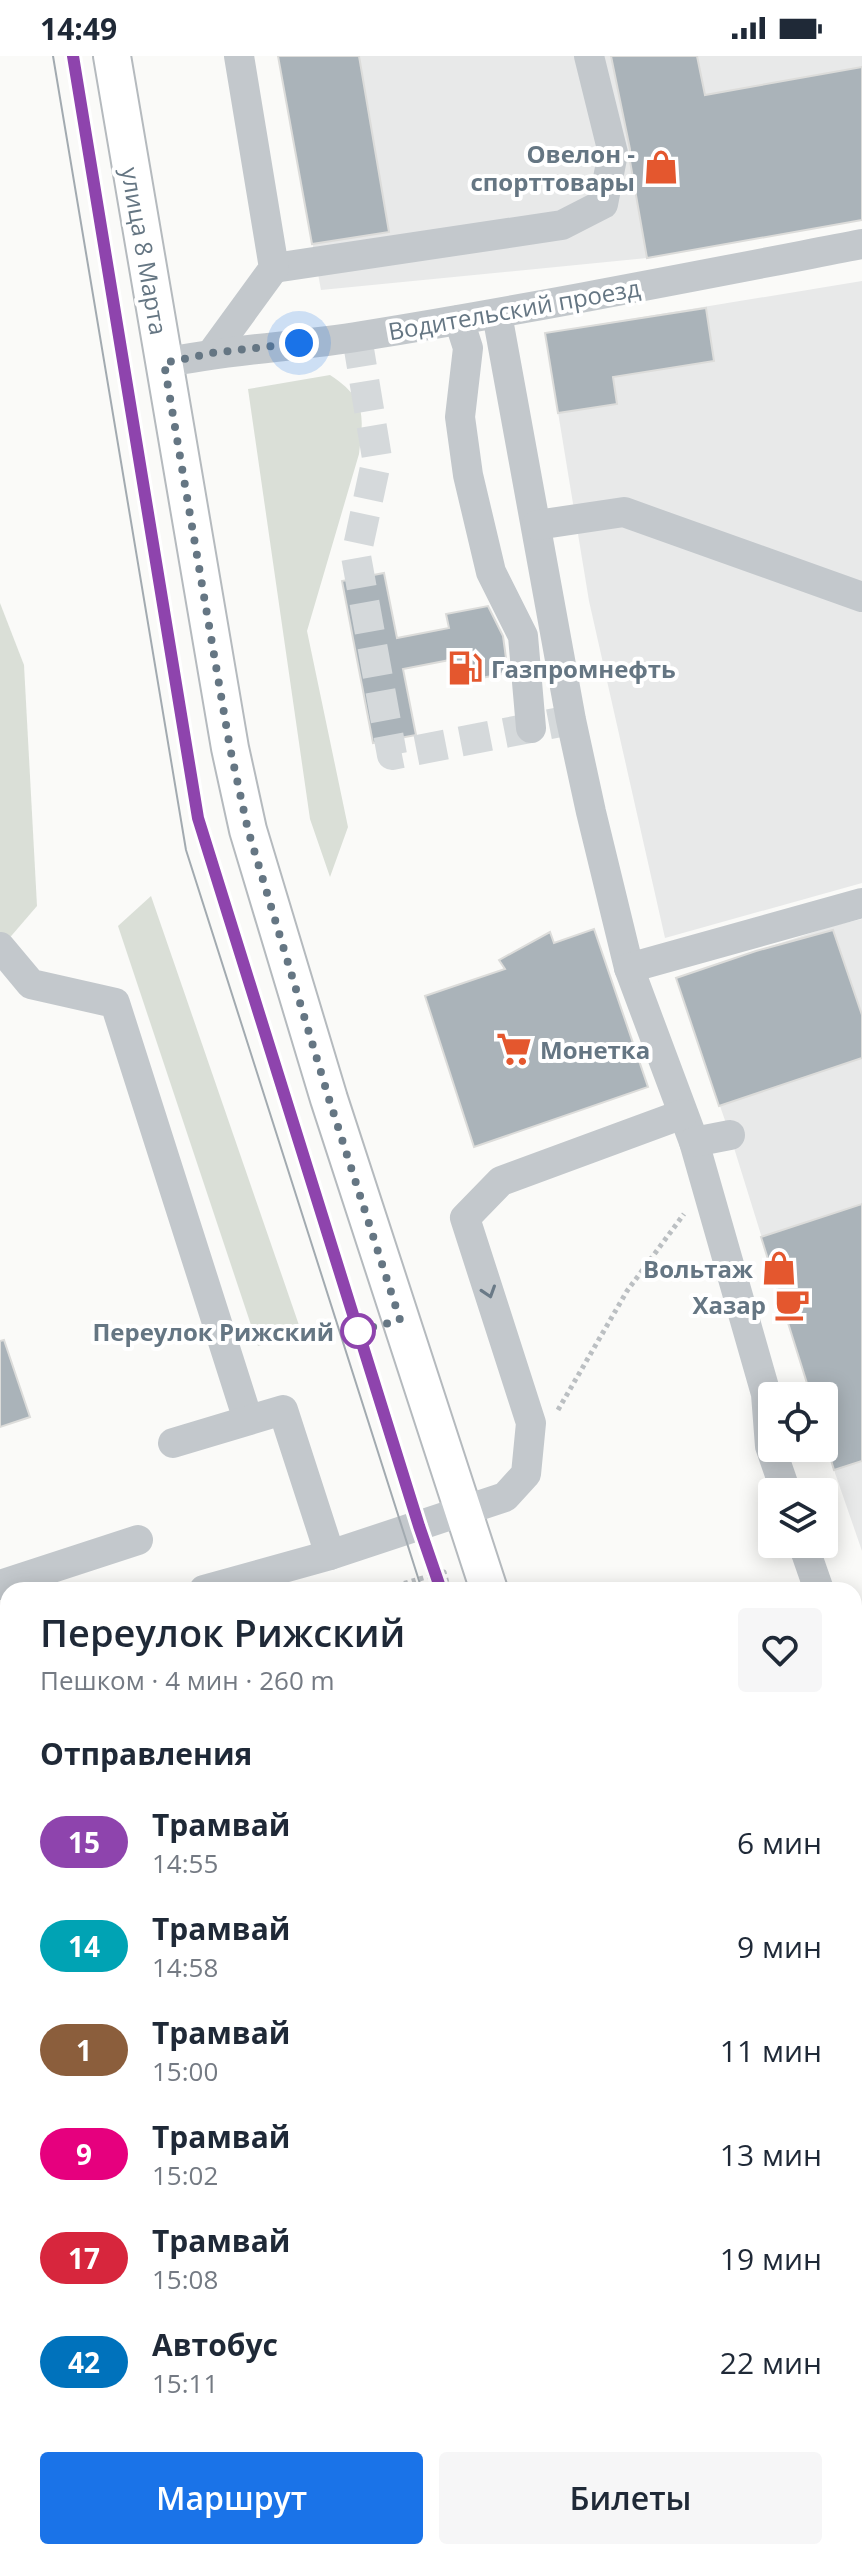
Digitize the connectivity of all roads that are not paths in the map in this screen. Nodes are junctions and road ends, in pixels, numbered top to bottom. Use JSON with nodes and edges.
{"nodes":[{"id":1,"x":112,"y":56,"type":"edge"},
{"id":2,"x":239,"y":56,"type":"edge"},
{"id":3,"x":589,"y":56,"type":"edge"},
{"id":4,"x":862,"y":244,"type":"edge"},
{"id":5,"x":274,"y":268,"type":"junction"},
{"id":6,"x":497,"y":314,"type":"junction"},
{"id":7,"x":459,"y":320,"type":"junction"},
{"id":8,"x":212,"y":353,"type":"junction"},
{"id":9,"x":164,"y":363,"type":"junction"},
{"id":10,"x":537,"y":525,"type":"junction"},
{"id":11,"x":862,"y":597,"type":"edge"},
{"id":12,"x":531,"y":728,"type":"dead end"},
{"id":13,"x":862,"y":903,"type":"edge"},
{"id":14,"x":0,"y":947,"type":"edge"},
{"id":15,"x":629,"y":968,"type":"junction"},
{"id":16,"x":683,"y":1114,"type":"junction"},
{"id":17,"x":730,"y":1135,"type":"dead end"},
{"id":18,"x":694,"y":1142,"type":"junction"},
{"id":19,"x":248,"y":1420,"type":"junction"},
{"id":20,"x":173,"y":1443,"type":"dead end"},
{"id":21,"x":781,"y":1478,"type":"edge"},
{"id":22,"x":463,"y":1510,"type":"junction"},
{"id":23,"x":138,"y":1540,"type":"dead end"},
{"id":24,"x":330,"y":1555,"type":"junction"},
{"id":25,"x":808,"y":1558,"type":"edge"},
{"id":26,"x":9,"y":1582,"type":"edge"},
{"id":27,"x":233,"y":1582,"type":"edge"},
{"id":28,"x":486,"y":1582,"type":"edge"},
{"id":29,"x":816,"y":1582,"type":"edge"}],
"edges":[{"from":1,"to":9,"type":"main road","name":"улица 8 Марта"},
{"from":2,"to":5,"type":"street"},
{"from":3,"to":5,"type":"street"},
{"from":4,"to":6,"type":"street","name":"Водительский проезд"},
{"from":5,"to":8,"type":"street"},
{"from":6,"to":7,"type":"street","name":"Водительский проезд"},
{"from":6,"to":10,"type":"street"},
{"from":7,"to":8,"type":"street","name":"Водительский проезд"},
{"from":7,"to":12,"type":"street"},
{"from":8,"to":9,"type":"street","name":"Водительский проезд"},
{"from":9,"to":22,"type":"main road","name":"улица 8 Марта"},
{"from":10,"to":11,"type":"street"},
{"from":10,"to":15,"type":"street"},
{"from":13,"to":15,"type":"street"},
{"from":14,"to":19,"type":"street"},
{"from":15,"to":16,"type":"street"},
{"from":16,"to":18,"type":"street"},
{"from":16,"to":22,"type":"street","one_way":true},
{"from":17,"to":18,"type":"street"},
{"from":18,"to":21,"type":"street"},
{"from":19,"to":20,"type":"street"},
{"from":19,"to":24,"type":"street"},
{"from":22,"to":24,"type":"street"},
{"from":22,"to":28,"type":"main road","name":"улица 8 Марта"},
{"from":23,"to":26,"type":"street"},
{"from":24,"to":27,"type":"street"},
{"from":25,"to":29,"type":"street"}]}
